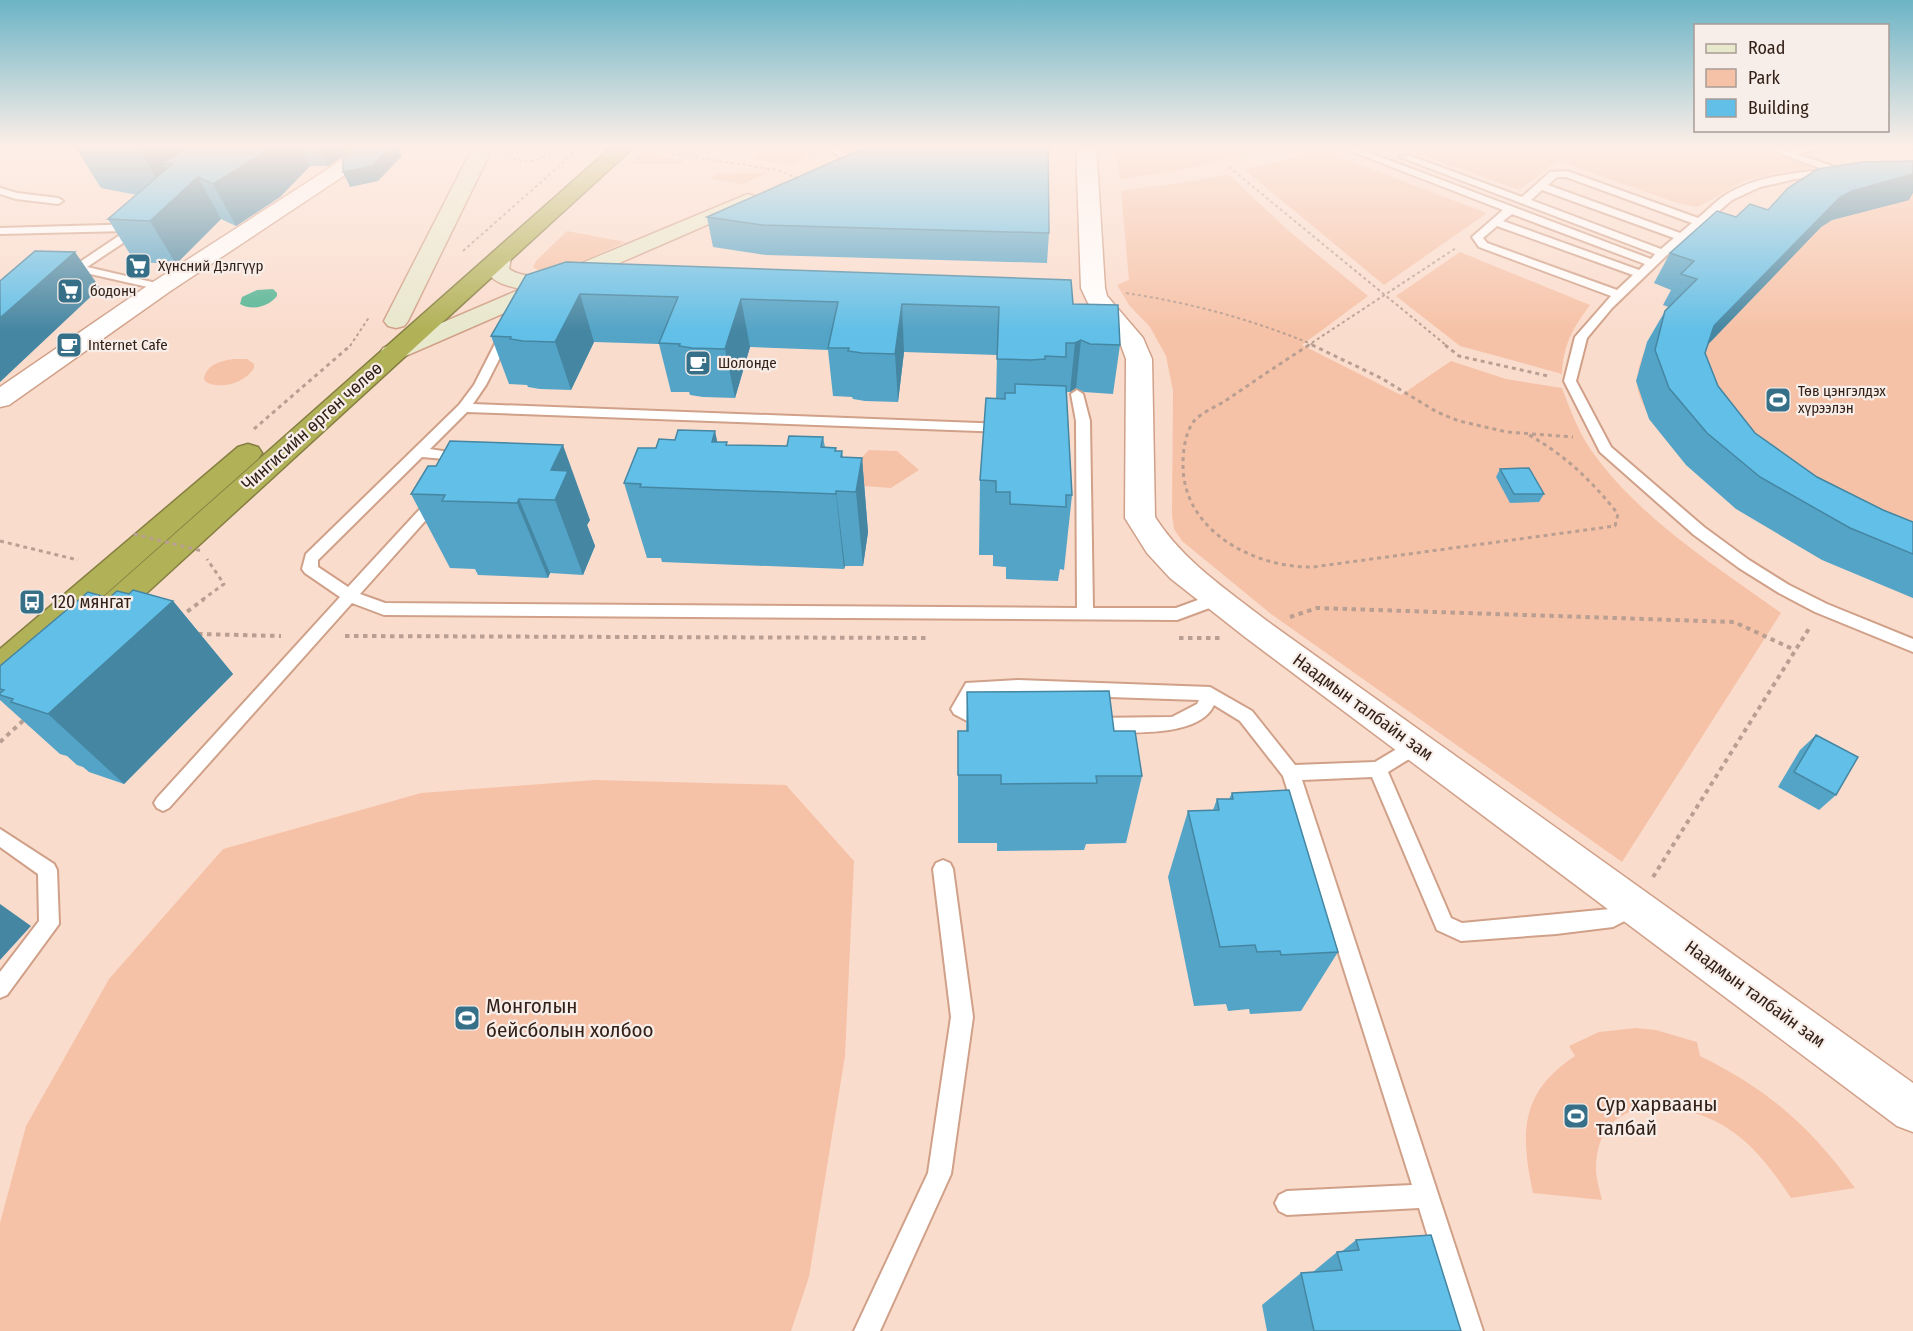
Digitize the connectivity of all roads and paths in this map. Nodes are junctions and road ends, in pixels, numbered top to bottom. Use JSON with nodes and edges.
{"nodes":[{"id":1,"x":283,"y":207,"type":"edge"},
{"id":2,"x":453,"y":207,"type":"edge"},
{"id":3,"x":516,"y":207,"type":"edge"},
{"id":4,"x":533,"y":207,"type":"edge"},
{"id":5,"x":547,"y":207,"type":"edge"},
{"id":6,"x":732,"y":207,"type":"edge"},
{"id":7,"x":1089,"y":207,"type":"edge"},
{"id":8,"x":1278,"y":207,"type":"edge"},
{"id":9,"x":1506,"y":207,"type":"edge"},
{"id":10,"x":1538,"y":207,"type":"edge"},
{"id":11,"x":1599,"y":207,"type":"edge"},
{"id":12,"x":1659,"y":207,"type":"edge"},
{"id":13,"x":1717,"y":207,"type":"edge"},
{"id":14,"x":1511,"y":209,"type":"junction"},
{"id":15,"x":1495,"y":222,"type":"junction"},
{"id":16,"x":1700,"y":222,"type":"junction"},
{"id":17,"x":0,"y":231,"type":"edge"},
{"id":18,"x":1682,"y":237,"type":"junction"},
{"id":19,"x":1456,"y":248,"type":"dead end"},
{"id":20,"x":463,"y":251,"type":"dead end"},
{"id":21,"x":492,"y":251,"type":"junction"},
{"id":22,"x":1658,"y":258,"type":"junction"},
{"id":23,"x":1640,"y":274,"type":"junction"},
{"id":24,"x":568,"y":278,"type":"junction"},
{"id":25,"x":440,"y":283,"type":"dead end"},
{"id":26,"x":161,"y":287,"type":"junction"},
{"id":27,"x":411,"y":292,"type":"junction"},
{"id":28,"x":1125,"y":292,"type":"dead end"},
{"id":29,"x":1618,"y":295,"type":"junction"},
{"id":30,"x":1385,"y":296,"type":"junction"},
{"id":31,"x":519,"y":310,"type":"junction"},
{"id":32,"x":396,"y":321,"type":"junction"},
{"id":33,"x":1311,"y":345,"type":"junction"},
{"id":34,"x":392,"y":353,"type":"junction"},
{"id":35,"x":1570,"y":381,"type":"junction"},
{"id":36,"x":1077,"y":394,"type":"dead end"},
{"id":37,"x":0,"y":399,"type":"edge"},
{"id":38,"x":464,"y":408,"type":"junction"},
{"id":39,"x":1023,"y":429,"type":"edge"},
{"id":40,"x":251,"y":433,"type":"dead end"},
{"id":41,"x":1529,"y":435,"type":"junction"},
{"id":42,"x":1598,"y":437,"type":"junction"},
{"id":43,"x":417,"y":452,"type":"junction"},
{"id":44,"x":462,"y":471,"type":"edge"},
{"id":45,"x":447,"y":488,"type":"edge"},
{"id":46,"x":143,"y":526,"type":"dead end"},
{"id":47,"x":134,"y":534,"type":"junction"},
{"id":48,"x":125,"y":538,"type":"dead end"},
{"id":49,"x":0,"y":541,"type":"edge"},
{"id":50,"x":202,"y":551,"type":"dead end"},
{"id":51,"x":86,"y":562,"type":"dead end"},
{"id":52,"x":351,"y":597,"type":"junction"},
{"id":53,"x":1217,"y":599,"type":"junction"},
{"id":54,"x":1821,"y":608,"type":"junction"},
{"id":55,"x":1085,"y":614,"type":"junction"},
{"id":56,"x":1256,"y":629,"type":"junction"},
{"id":57,"x":70,"y":645,"type":"edge"},
{"id":58,"x":1913,"y":646,"type":"edge"},
{"id":59,"x":1795,"y":650,"type":"junction"},
{"id":60,"x":0,"y":668,"type":"edge"},
{"id":61,"x":1210,"y":693,"type":"junction"},
{"id":62,"x":999,"y":725,"type":"edge"},
{"id":63,"x":1081,"y":725,"type":"edge"},
{"id":64,"x":1416,"y":746,"type":"junction"},
{"id":65,"x":1378,"y":769,"type":"junction"},
{"id":66,"x":1292,"y":773,"type":"junction"},
{"id":67,"x":163,"y":803,"type":"dead end"},
{"id":68,"x":0,"y":837,"type":"edge"},
{"id":69,"x":943,"y":869,"type":"dead end"},
{"id":70,"x":1636,"y":906,"type":"junction"},
{"id":71,"x":0,"y":988,"type":"edge"},
{"id":72,"x":1913,"y":1110,"type":"edge"},
{"id":73,"x":1427,"y":1196,"type":"junction"},
{"id":74,"x":1287,"y":1203,"type":"dead end"},
{"id":75,"x":867,"y":1331,"type":"edge"},
{"id":76,"x":1470,"y":1331,"type":"edge"}],
"edges":[{"from":1,"to":26,"type":"street"},
{"from":2,"to":27,"type":"main road"},
{"from":3,"to":20,"type":"path"},
{"from":4,"to":21,"type":"highway","name":"Чингисийн өргөн чөлөө"},
{"from":5,"to":21,"type":"highway","name":"Чингисийн өргөн чөлөө"},
{"from":6,"to":24,"type":"main road"},
{"from":7,"to":53,"type":"street","name":"Наадмын талбайн зам"},
{"from":8,"to":30,"type":"path"},
{"from":9,"to":14,"type":"lane"},
{"from":10,"to":22,"type":"lane"},
{"from":11,"to":18,"type":"lane"},
{"from":12,"to":16,"type":"lane"},
{"from":13,"to":16,"type":"lane"},
{"from":14,"to":15,"type":"lane"},
{"from":14,"to":22,"type":"lane"},
{"from":15,"to":23,"type":"lane"},
{"from":15,"to":29,"type":"lane"},
{"from":16,"to":18,"type":"lane"},
{"from":17,"to":26,"type":"lane"},
{"from":18,"to":22,"type":"lane"},
{"from":19,"to":30,"type":"path"},
{"from":21,"to":24,"type":"main road"},
{"from":21,"to":34,"type":"highway","name":"Чингисийн өргөн чөлөө"},
{"from":22,"to":23,"type":"lane"},
{"from":23,"to":29,"type":"lane"},
{"from":24,"to":31,"type":"main road"},
{"from":25,"to":32,"type":"highway","name":"Чингисийн өргөн чөлөө"},
{"from":26,"to":37,"type":"street"},
{"from":27,"to":32,"type":"main road"},
{"from":27,"to":40,"type":"path"},
{"from":28,"to":33,"type":"path"},
{"from":29,"to":35,"type":"lane"},
{"from":30,"to":33,"type":"path"},
{"from":30,"to":35,"type":"path"},
{"from":31,"to":34,"type":"main road"},
{"from":31,"to":38,"type":"lane"},
{"from":32,"to":60,"type":"highway","name":"Чингисийн өргөн чөлөө"},
{"from":33,"to":41,"type":"path"},
{"from":33,"to":41,"type":"path"},
{"from":34,"to":57,"type":"highway","name":"Чингисийн өргөн чөлөө"},
{"from":35,"to":42,"type":"lane"},
{"from":36,"to":55,"type":"lane"},
{"from":38,"to":39,"type":"lane"},
{"from":38,"to":43,"type":"lane"},
{"from":41,"to":42,"type":"path"},
{"from":42,"to":54,"type":"lane"},
{"from":43,"to":44,"type":"lane"},
{"from":43,"to":52,"type":"lane"},
{"from":45,"to":52,"type":"lane"},
{"from":46,"to":47,"type":"path"},
{"from":47,"to":48,"type":"path"},
{"from":47,"to":50,"type":"path","bridge":true},
{"from":49,"to":51,"type":"path"},
{"from":52,"to":55,"type":"lane"},
{"from":52,"to":67,"type":"lane"},
{"from":53,"to":55,"type":"lane"},
{"from":53,"to":56,"type":"street","name":"Наадмын талбайн зам"},
{"from":54,"to":58,"type":"lane"},
{"from":54,"to":59,"type":"path"},
{"from":56,"to":59,"type":"path"},
{"from":56,"to":64,"type":"street","name":"Наадмын талбайн зам"},
{"from":59,"to":70,"type":"path"},
{"from":61,"to":62,"type":"lane"},
{"from":61,"to":63,"type":"lane"},
{"from":61,"to":66,"type":"lane"},
{"from":64,"to":65,"type":"lane"},
{"from":64,"to":70,"type":"street","name":"Наадмын талбайн зам"},
{"from":65,"to":66,"type":"lane"},
{"from":65,"to":70,"type":"lane"},
{"from":66,"to":73,"type":"lane"},
{"from":68,"to":71,"type":"lane"},
{"from":69,"to":75,"type":"lane"},
{"from":70,"to":72,"type":"street","name":"Наадмын талбайн зам"},
{"from":73,"to":74,"type":"lane"},
{"from":73,"to":76,"type":"lane"}]}
